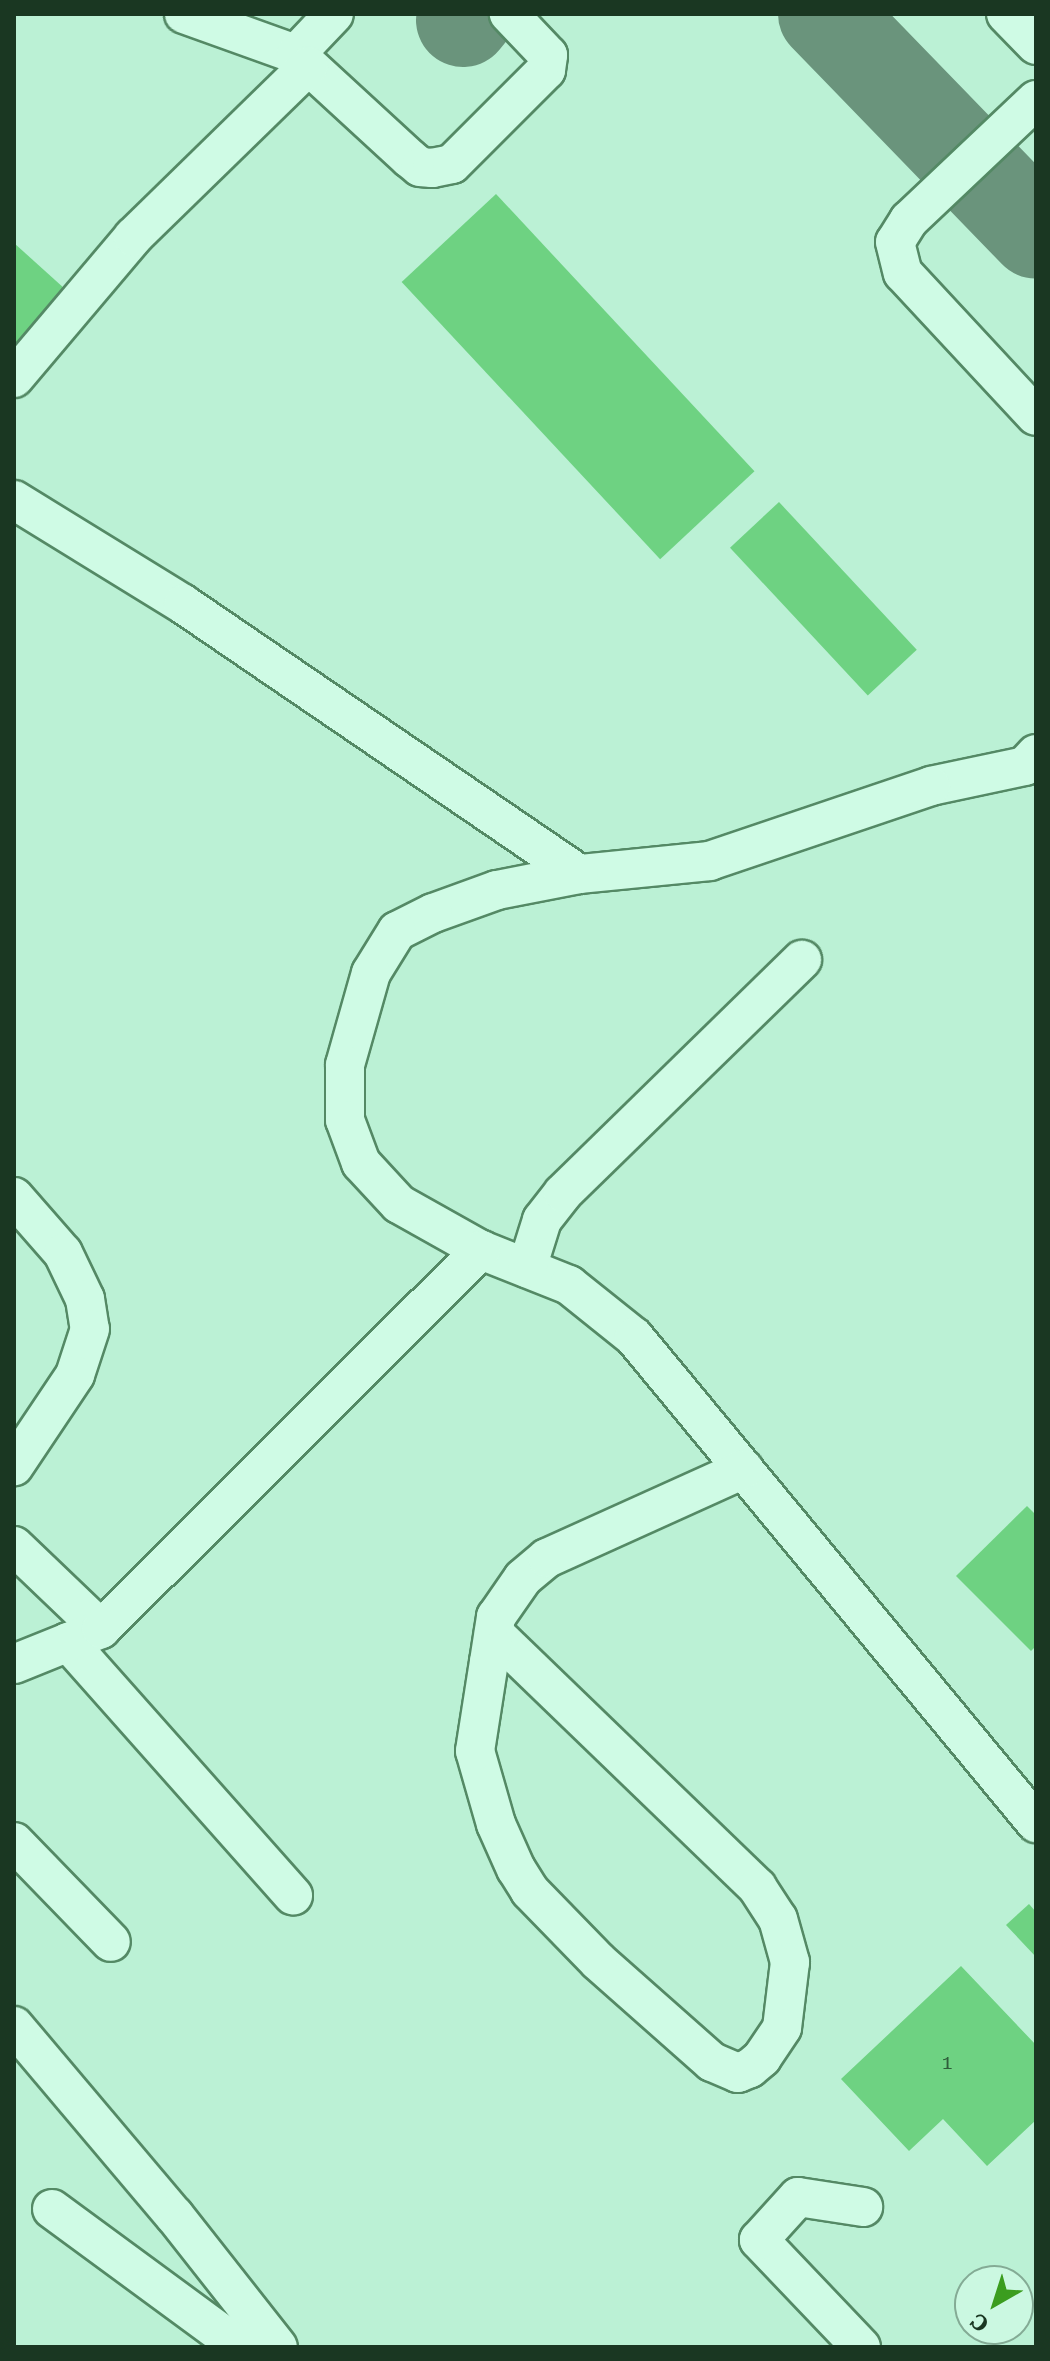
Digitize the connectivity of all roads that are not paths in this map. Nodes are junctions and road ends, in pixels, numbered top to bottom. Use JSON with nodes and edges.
{"nodes":[{"id":1,"x":184,"y":14,"type":"edge"},
{"id":2,"x":334,"y":14,"type":"edge"},
{"id":3,"x":509,"y":14,"type":"edge"},
{"id":4,"x":1006,"y":14,"type":"edge"},
{"id":5,"x":1036,"y":45,"type":"edge"},
{"id":6,"x":302,"y":60,"type":"junction"},
{"id":7,"x":1036,"y":100,"type":"edge"},
{"id":8,"x":14,"y":378,"type":"edge"},
{"id":9,"x":1036,"y":416,"type":"edge"},
{"id":10,"x":14,"y":500,"type":"edge"},
{"id":11,"x":1032,"y":766,"type":"edge"},
{"id":12,"x":579,"y":874,"type":"junction"},
{"id":13,"x":802,"y":960,"type":"dead end"},
{"id":14,"x":14,"y":1197,"type":"edge"},
{"id":15,"x":481,"y":1250,"type":"junction"},
{"id":16,"x":527,"y":1268,"type":"junction"},
{"id":17,"x":14,"y":1466,"type":"edge"},
{"id":18,"x":744,"y":1469,"type":"junction"},
{"id":19,"x":14,"y":1546,"type":"edge"},
{"id":20,"x":494,"y":1633,"type":"junction"},
{"id":21,"x":85,"y":1635,"type":"junction"},
{"id":22,"x":14,"y":1664,"type":"edge"},
{"id":23,"x":1036,"y":1823,"type":"edge"},
{"id":24,"x":14,"y":1842,"type":"edge"},
{"id":25,"x":293,"y":1895,"type":"dead end"},
{"id":26,"x":111,"y":1942,"type":"dead end"},
{"id":27,"x":14,"y":2026,"type":"edge"},
{"id":28,"x":863,"y":2207,"type":"dead end"},
{"id":29,"x":52,"y":2209,"type":"dead end"},
{"id":30,"x":240,"y":2347,"type":"edge"},
{"id":31,"x":278,"y":2347,"type":"edge"},
{"id":32,"x":861,"y":2347,"type":"edge"}],
"edges":[{"from":1,"to":6,"type":"street"},
{"from":2,"to":6,"type":"street"},
{"from":3,"to":6,"type":"street"},
{"from":4,"to":5,"type":"street"},
{"from":6,"to":8,"type":"street"},
{"from":7,"to":9,"type":"street"},
{"from":10,"to":12,"type":"street"},
{"from":11,"to":12,"type":"street"},
{"from":12,"to":15,"type":"street"},
{"from":13,"to":16,"type":"street"},
{"from":14,"to":17,"type":"street"},
{"from":15,"to":16,"type":"street"},
{"from":15,"to":21,"type":"street"},
{"from":16,"to":18,"type":"street"},
{"from":18,"to":20,"type":"street"},
{"from":18,"to":23,"type":"street"},
{"from":19,"to":21,"type":"street"},
{"from":20,"to":20,"type":"street"},
{"from":21,"to":22,"type":"street"},
{"from":21,"to":25,"type":"street"},
{"from":24,"to":26,"type":"street"},
{"from":27,"to":31,"type":"street"},
{"from":28,"to":32,"type":"street"},
{"from":29,"to":30,"type":"street"}]}
